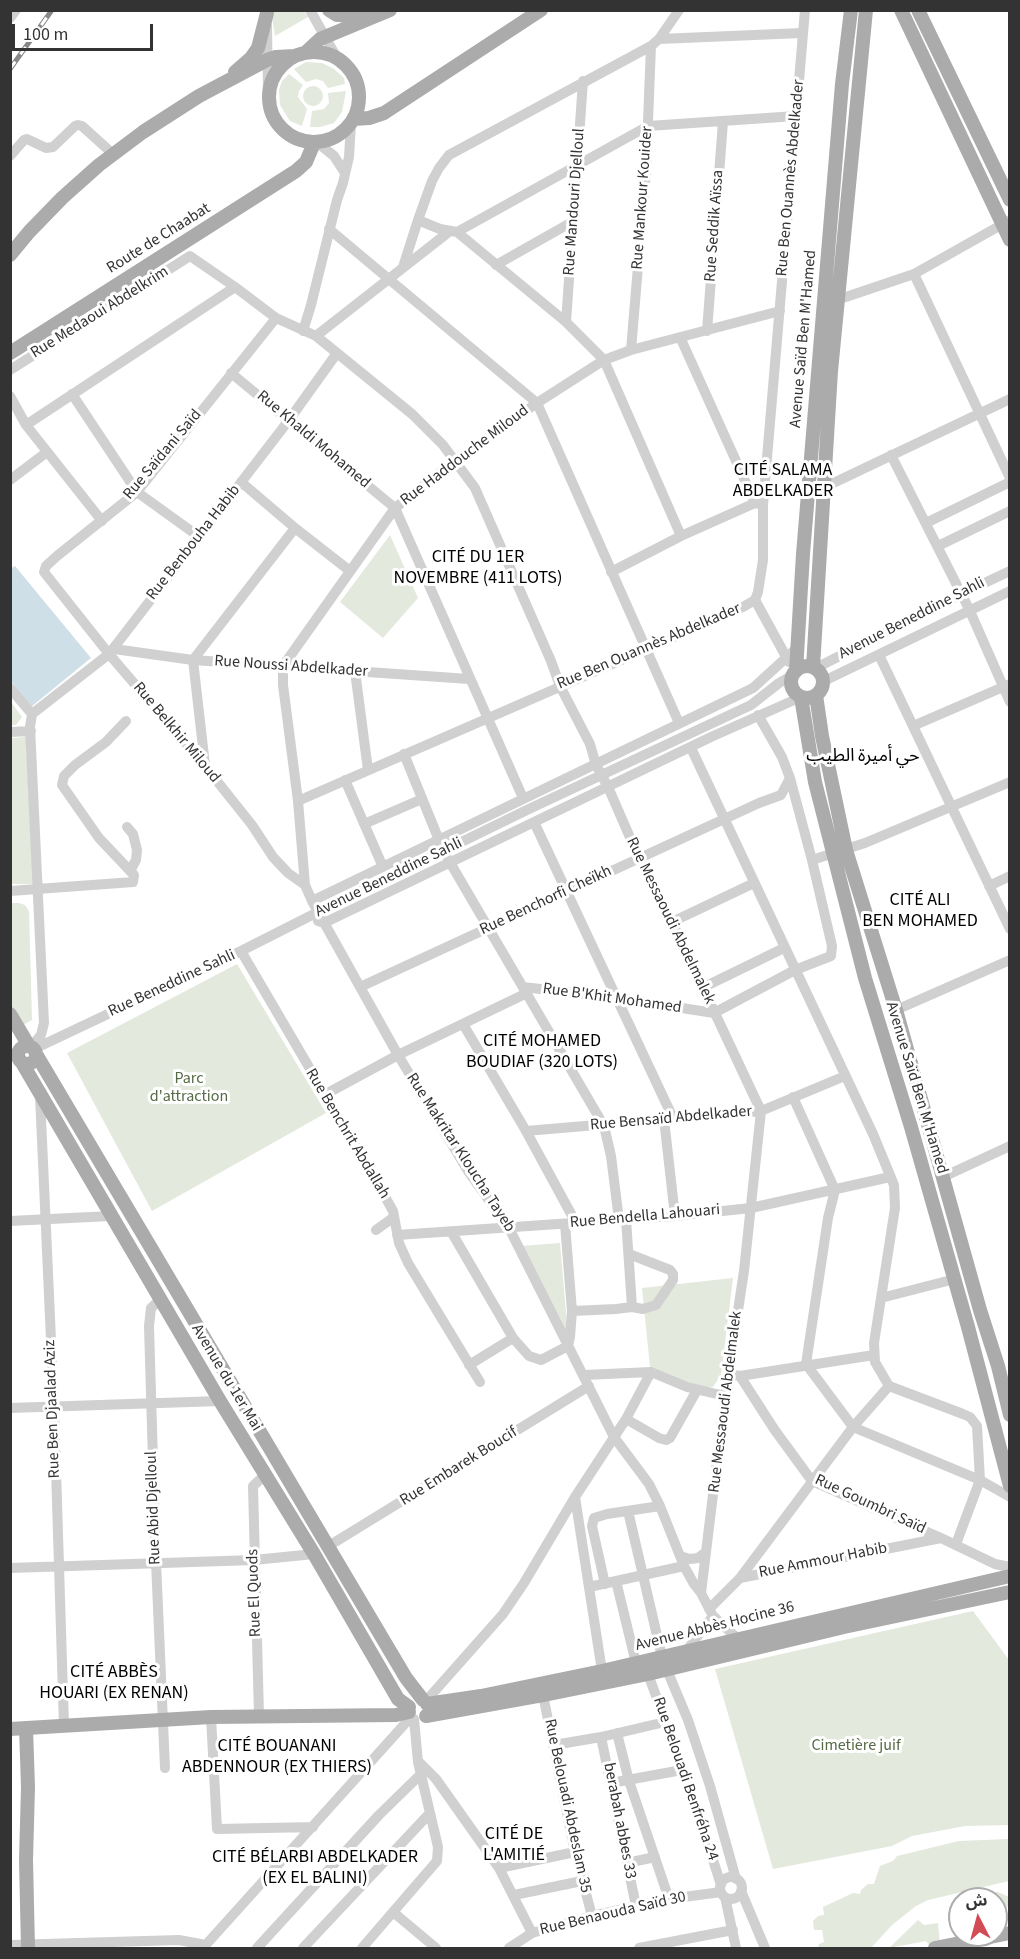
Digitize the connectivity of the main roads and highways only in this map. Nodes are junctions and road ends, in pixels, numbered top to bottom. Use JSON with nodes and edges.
{"nodes":[{"id":1,"x":329,"y":10,"type":"edge"},
{"id":2,"x":541,"y":10,"type":"edge"},
{"id":3,"x":851,"y":10,"type":"edge"},
{"id":4,"x":866,"y":10,"type":"edge"},
{"id":5,"x":901,"y":10,"type":"edge"},
{"id":6,"x":918,"y":10,"type":"edge"},
{"id":7,"x":267,"y":12,"type":"edge"},
{"id":8,"x":384,"y":13,"type":"edge"},
{"id":9,"x":300,"y":54,"type":"junction"},
{"id":10,"x":942,"y":61,"type":"junction"},
{"id":11,"x":928,"y":67,"type":"junction"},
{"id":12,"x":223,"y":84,"type":"junction"},
{"id":13,"x":353,"y":121,"type":"junction"},
{"id":14,"x":316,"y":143,"type":"junction"},
{"id":15,"x":1010,"y":200,"type":"edge"},
{"id":16,"x":1006,"y":222,"type":"edge"},
{"id":17,"x":1010,"y":240,"type":"edge"},
{"id":18,"x":10,"y":255,"type":"edge"},
{"id":19,"x":10,"y":353,"type":"edge"},
{"id":20,"x":815,"y":667,"type":"junction"},
{"id":21,"x":794,"y":672,"type":"junction"},
{"id":22,"x":816,"y":695,"type":"junction"},
{"id":23,"x":801,"y":697,"type":"junction"},
{"id":24,"x":839,"y":851,"type":"junction"},
{"id":25,"x":10,"y":1014,"type":"edge"},
{"id":26,"x":10,"y":1044,"type":"edge"},
{"id":27,"x":33,"y":1049,"type":"junction"},
{"id":28,"x":17,"y":1059,"type":"edge"},
{"id":29,"x":176,"y":1290,"type":"junction"},
{"id":30,"x":161,"y":1299,"type":"junction"},
{"id":31,"x":1010,"y":1415,"type":"edge"},
{"id":32,"x":280,"y":1466,"type":"junction"},
{"id":33,"x":265,"y":1475,"type":"junction"},
{"id":34,"x":1010,"y":1486,"type":"edge"},
{"id":35,"x":327,"y":1547,"type":"junction"},
{"id":36,"x":314,"y":1554,"type":"junction"},
{"id":37,"x":1010,"y":1576,"type":"edge"},
{"id":38,"x":1010,"y":1592,"type":"edge"},
{"id":39,"x":664,"y":1663,"type":"junction"},
{"id":40,"x":420,"y":1710,"type":"junction"},
{"id":41,"x":26,"y":1728,"type":"junction"},
{"id":42,"x":10,"y":1729,"type":"edge"},
{"id":43,"x":1010,"y":1933,"type":"edge"},
{"id":44,"x":28,"y":1946,"type":"edge"},
{"id":45,"x":934,"y":1948,"type":"edge"}],
"edges":[{"from":1,"to":8,"type":"main road"},
{"from":2,"to":13,"type":"main road"},
{"from":3,"to":21,"type":"main road","name":"Avenue Saïd Ben M'Hamed"},
{"from":4,"to":20,"type":"main road","name":"Avenue Saïd Ben M'Hamed"},
{"from":5,"to":11,"type":"main road"},
{"from":6,"to":10,"type":"main road"},
{"from":7,"to":12,"type":"main road"},
{"from":8,"to":9,"type":"main road"},
{"from":9,"to":12,"type":"main road"},
{"from":9,"to":13,"type":"main road"},
{"from":9,"to":14,"type":"main road"},
{"from":10,"to":11,"type":"main road"},
{"from":10,"to":15,"type":"main road"},
{"from":11,"to":16,"type":"main road"},
{"from":12,"to":18,"type":"main road"},
{"from":13,"to":14,"type":"main road"},
{"from":14,"to":19,"type":"main road","name":"Route de Chaabat"},
{"from":16,"to":17,"type":"main road"},
{"from":20,"to":21,"type":"main road"},
{"from":20,"to":22,"type":"main road"},
{"from":21,"to":23,"type":"main road"},
{"from":22,"to":23,"type":"main road"},
{"from":22,"to":24,"type":"main road","name":"Avenue Saïd Ben M'Hamed"},
{"from":23,"to":24,"type":"main road","name":"Avenue Saïd Ben M'Hamed"},
{"from":24,"to":31,"type":"main road","name":"Avenue Saïd Ben M'Hamed"},
{"from":24,"to":34,"type":"main road","name":"Avenue Saïd Ben M'Hamed"},
{"from":25,"to":27,"type":"main road","name":"Avenue du 1er Mai"},
{"from":26,"to":28,"type":"main road","name":"Avenue du 1er Mai"},
{"from":27,"to":28,"type":"main road"},
{"from":27,"to":29,"type":"main road","name":"Avenue du 1er Mai"},
{"from":28,"to":30,"type":"main road","name":"Avenue du 1er Mai"},
{"from":29,"to":30,"type":"main road"},
{"from":29,"to":32,"type":"main road","name":"Avenue du 1er Mai"},
{"from":30,"to":33,"type":"main road","name":"Avenue du 1er Mai"},
{"from":32,"to":33,"type":"main road"},
{"from":32,"to":35,"type":"main road","name":"Avenue du 1er Mai"},
{"from":33,"to":36,"type":"main road","name":"Avenue du 1er Mai"},
{"from":35,"to":36,"type":"main road"},
{"from":35,"to":40,"type":"main road","name":"Avenue du 1er Mai"},
{"from":36,"to":40,"type":"main road","name":"Avenue du 1er Mai"},
{"from":37,"to":39,"type":"main road","name":"Avenue Abbès Hocine 36"},
{"from":38,"to":39,"type":"main road","name":"Avenue Abbès Hocine 36"},
{"from":39,"to":40,"type":"main road","name":"Avenue Abbès Hocine 36"},
{"from":39,"to":40,"type":"main road","name":"Avenue Abbès Hocine 36"},
{"from":40,"to":41,"type":"main road"},
{"from":41,"to":42,"type":"main road"},
{"from":41,"to":44,"type":"main road"},
{"from":43,"to":45,"type":"main road"}]}
